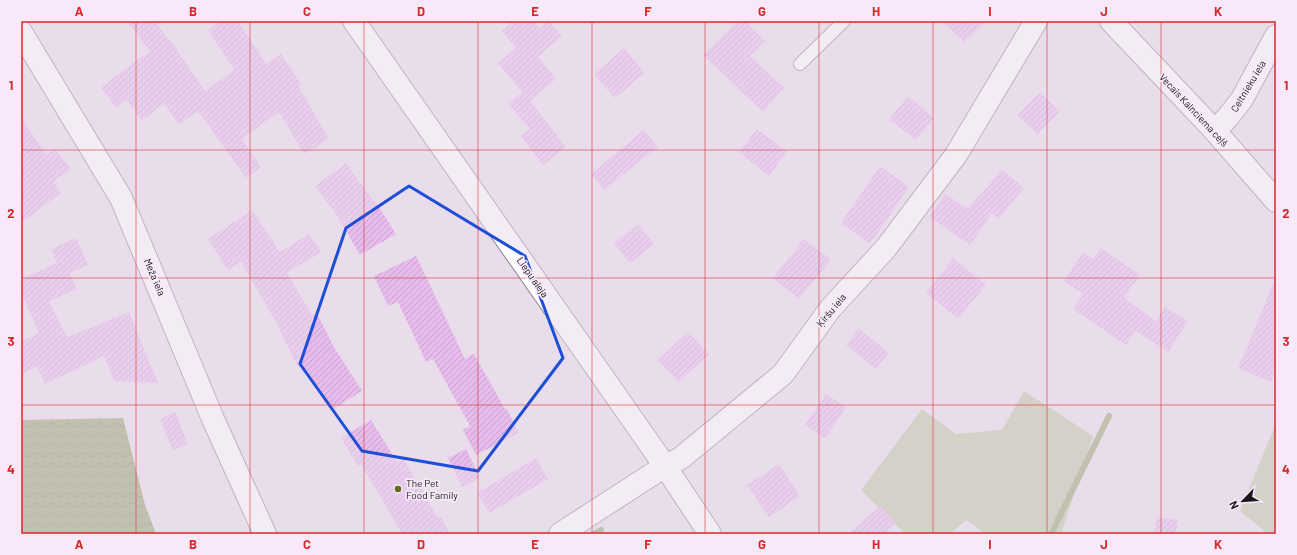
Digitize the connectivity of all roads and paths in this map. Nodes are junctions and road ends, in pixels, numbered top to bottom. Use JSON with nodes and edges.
{"nodes":[{"id":1,"x":354,"y":21,"type":"edge"},
{"id":2,"x":844,"y":21,"type":"edge"},
{"id":3,"x":1036,"y":21,"type":"edge"},
{"id":4,"x":1111,"y":21,"type":"edge"},
{"id":5,"x":21,"y":32,"type":"edge"},
{"id":6,"x":1276,"y":36,"type":"edge"},
{"id":7,"x":800,"y":64,"type":"dead end"},
{"id":8,"x":1214,"y":132,"type":"junction"},
{"id":9,"x":1276,"y":201,"type":"edge"},
{"id":10,"x":665,"y":466,"type":"junction"},
{"id":11,"x":265,"y":534,"type":"edge"},
{"id":12,"x":560,"y":534,"type":"edge"},
{"id":13,"x":710,"y":534,"type":"edge"}],
"edges":[{"from":1,"to":10,"type":"street","name":"Liepu aleja"},
{"from":2,"to":7,"type":"lane"},
{"from":3,"to":10,"type":"street","name":"Ķiršu iela"},
{"from":4,"to":8,"type":"street","name":"Vecais Kalnciema ceļš"},
{"from":5,"to":11,"type":"street","name":"Meža iela"},
{"from":6,"to":8,"type":"street","name":"Celtnieku iela"},
{"from":8,"to":9,"type":"street","name":"Vecais Kalnciema ceļš"},
{"from":10,"to":12,"type":"street","name":"Ķiršu iela"},
{"from":10,"to":13,"type":"street","name":"Liepu aleja"}]}
